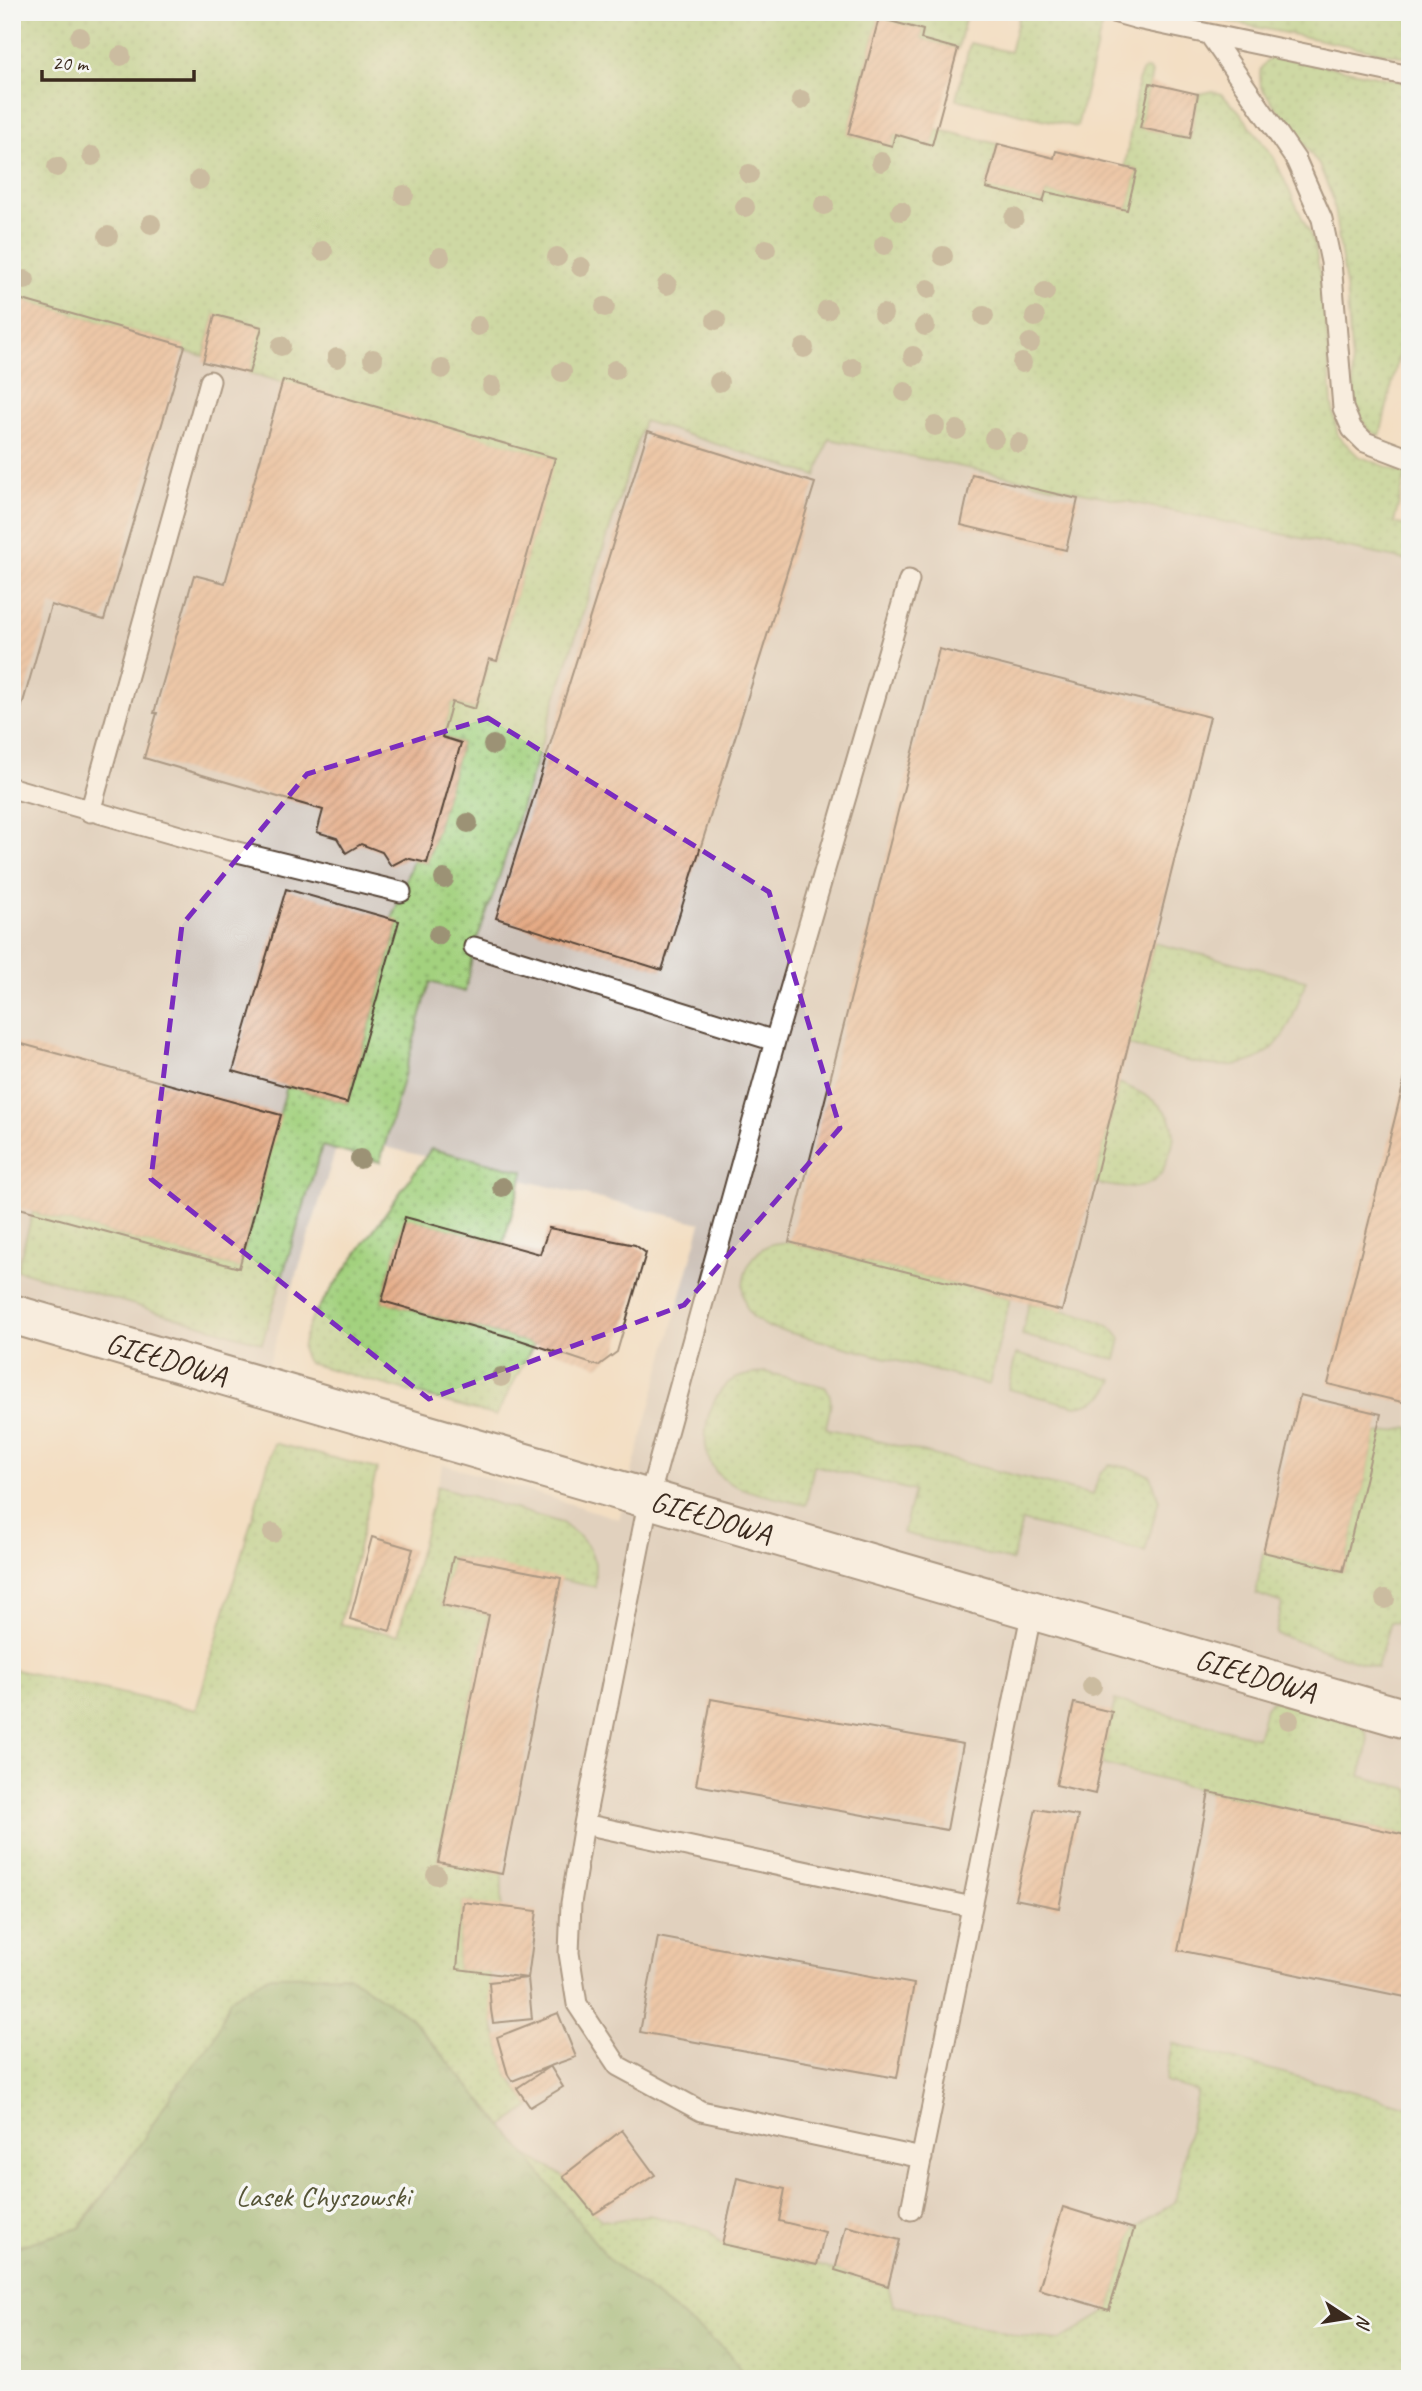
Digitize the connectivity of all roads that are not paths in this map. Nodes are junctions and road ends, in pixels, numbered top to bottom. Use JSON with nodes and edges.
{"nodes":[{"id":1,"x":1113,"y":12,"type":"edge"},
{"id":2,"x":1209,"y":34,"type":"junction"},
{"id":3,"x":1410,"y":76,"type":"edge"},
{"id":4,"x":210,"y":381,"type":"dead end"},
{"id":5,"x":1410,"y":459,"type":"edge"},
{"id":6,"x":909,"y":580,"type":"dead end"},
{"id":7,"x":12,"y":788,"type":"edge"},
{"id":8,"x":90,"y":812,"type":"junction"},
{"id":9,"x":401,"y":892,"type":"dead end"},
{"id":10,"x":474,"y":947,"type":"dead end"},
{"id":11,"x":775,"y":1041,"type":"junction"},
{"id":12,"x":12,"y":1314,"type":"edge"},
{"id":13,"x":649,"y":1498,"type":"junction"},
{"id":14,"x":1032,"y":1610,"type":"junction"},
{"id":15,"x":1410,"y":1720,"type":"edge"},
{"id":16,"x":584,"y":1824,"type":"junction"},
{"id":17,"x":972,"y":1907,"type":"junction"},
{"id":18,"x":922,"y":2158,"type":"junction"},
{"id":19,"x":911,"y":2210,"type":"dead end"}],
"edges":[{"from":1,"to":2,"type":"lane"},
{"from":2,"to":3,"type":"lane"},
{"from":2,"to":5,"type":"lane"},
{"from":4,"to":8,"type":"lane"},
{"from":6,"to":11,"type":"lane"},
{"from":7,"to":8,"type":"lane"},
{"from":8,"to":9,"type":"lane"},
{"from":10,"to":11,"type":"lane"},
{"from":11,"to":13,"type":"lane"},
{"from":12,"to":13,"type":"street","name":"GIEŁDOWA"},
{"from":13,"to":14,"type":"street","name":"GIEŁDOWA"},
{"from":13,"to":16,"type":"lane"},
{"from":14,"to":15,"type":"street","name":"GIEŁDOWA"},
{"from":14,"to":17,"type":"lane"},
{"from":16,"to":17,"type":"lane"},
{"from":16,"to":18,"type":"lane"},
{"from":17,"to":18,"type":"lane"},
{"from":18,"to":19,"type":"lane"}]}
